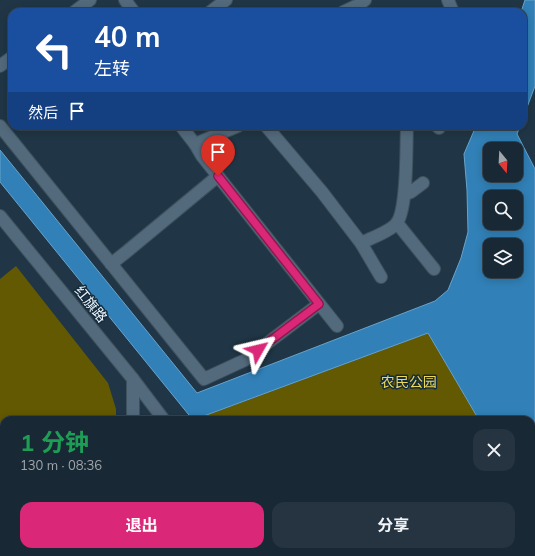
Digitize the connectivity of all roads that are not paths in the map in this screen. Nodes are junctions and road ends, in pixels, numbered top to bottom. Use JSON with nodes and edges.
{"nodes":[{"id":1,"x":90,"y":0,"type":"edge"},
{"id":2,"x":226,"y":0,"type":"edge"},
{"id":3,"x":365,"y":0,"type":"edge"},
{"id":4,"x":79,"y":8,"type":"edge"},
{"id":5,"x":215,"y":8,"type":"edge"},
{"id":6,"x":351,"y":8,"type":"edge"},
{"id":7,"x":0,"y":126,"type":"edge"},
{"id":8,"x":184,"y":130,"type":"edge"},
{"id":9,"x":228,"y":130,"type":"edge"},
{"id":10,"x":269,"y":130,"type":"edge"},
{"id":11,"x":407,"y":130,"type":"edge"},
{"id":12,"x":195,"y":144,"type":"junction"},
{"id":13,"x":218,"y":176,"type":"junction"},
{"id":14,"x":423,"y":183,"type":"dead end"},
{"id":15,"x":405,"y":194,"type":"junction"},
{"id":16,"x":0,"y":216,"type":"edge"},
{"id":17,"x":397,"y":223,"type":"junction"},
{"id":18,"x":361,"y":243,"type":"junction"},
{"id":19,"x":111,"y":264,"type":"junction"},
{"id":20,"x":434,"y":269,"type":"dead end"},
{"id":21,"x":381,"y":277,"type":"dead end"},
{"id":22,"x":319,"y":304,"type":"junction"},
{"id":23,"x":337,"y":326,"type":"dead end"},
{"id":24,"x":133,"y":379,"type":"junction"},
{"id":25,"x":133,"y":416,"type":"edge"},
{"id":26,"x":161,"y":416,"type":"edge"}],
"edges":[{"from":1,"to":4,"type":"street"},
{"from":2,"to":5,"type":"street"},
{"from":3,"to":6,"type":"street"},
{"from":7,"to":19,"type":"street"},
{"from":8,"to":12,"type":"street"},
{"from":9,"to":12,"type":"street"},
{"from":10,"to":18,"type":"street"},
{"from":11,"to":15,"type":"street"},
{"from":12,"to":13,"type":"street"},
{"from":13,"to":19,"type":"street"},
{"from":13,"to":22,"type":"street"},
{"from":14,"to":15,"type":"street"},
{"from":15,"to":17,"type":"street"},
{"from":16,"to":24,"type":"street","name":"红旗路"},
{"from":17,"to":18,"type":"street"},
{"from":17,"to":20,"type":"street"},
{"from":18,"to":21,"type":"street"},
{"from":19,"to":22,"type":"street"},
{"from":22,"to":23,"type":"street"},
{"from":24,"to":25,"type":"street"},
{"from":24,"to":26,"type":"street","name":"红旗路"}]}
